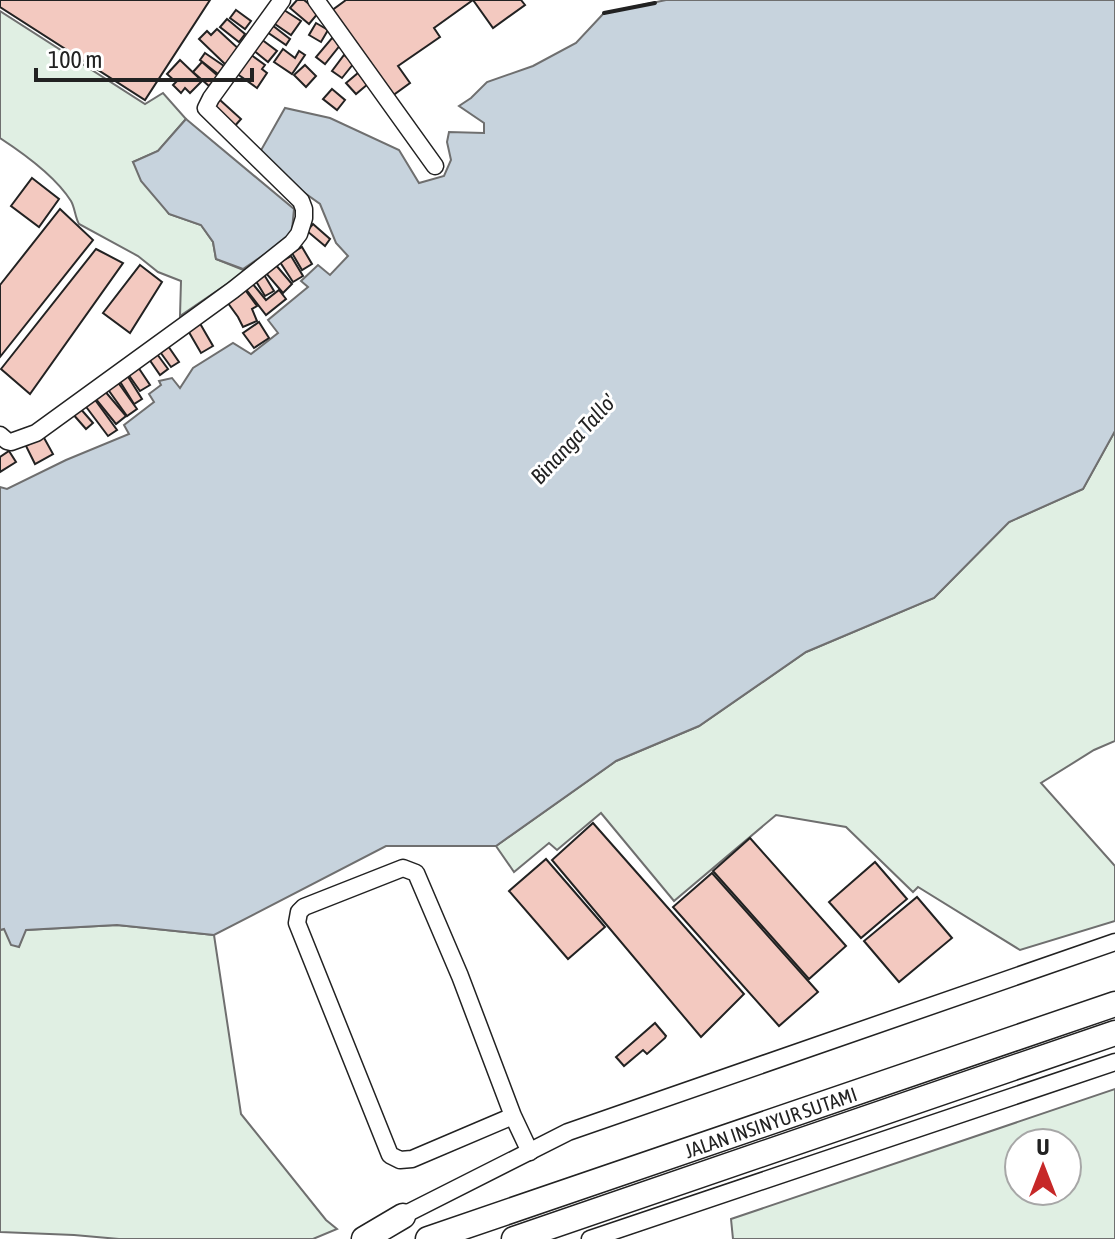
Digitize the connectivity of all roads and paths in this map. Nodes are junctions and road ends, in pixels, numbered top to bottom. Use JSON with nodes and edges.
{"nodes":[{"id":1,"x":282,"y":0,"type":"edge"},
{"id":2,"x":316,"y":0,"type":"edge"},
{"id":3,"x":435,"y":166,"type":"dead end"},
{"id":4,"x":0,"y":435,"type":"edge"},
{"id":5,"x":1115,"y":942,"type":"edge"},
{"id":6,"x":1115,"y":1004,"type":"edge"},
{"id":7,"x":1115,"y":1033,"type":"edge"},
{"id":8,"x":1115,"y":1062,"type":"edge"},
{"id":9,"x":513,"y":1116,"type":"junction"},
{"id":10,"x":530,"y":1152,"type":"junction"},
{"id":11,"x":403,"y":1216,"type":"junction"},
{"id":12,"x":351,"y":1239,"type":"edge"},
{"id":13,"x":364,"y":1239,"type":"edge"},
{"id":14,"x":428,"y":1239,"type":"edge"},
{"id":15,"x":514,"y":1239,"type":"edge"},
{"id":16,"x":590,"y":1239,"type":"edge"}],
"edges":[{"from":1,"to":4,"type":"street"},
{"from":2,"to":3,"type":"street"},
{"from":5,"to":10,"type":"street"},
{"from":6,"to":14,"type":"highway","name":"JALAN INSINYUR SUTAMI"},
{"from":7,"to":15,"type":"highway","name":"JALAN INSINYUR SUTAMI"},
{"from":8,"to":16,"type":"street"},
{"from":9,"to":9,"type":"street"},
{"from":9,"to":10,"type":"street"},
{"from":10,"to":11,"type":"street"},
{"from":11,"to":12,"type":"street"},
{"from":11,"to":13,"type":"highway"}]}
